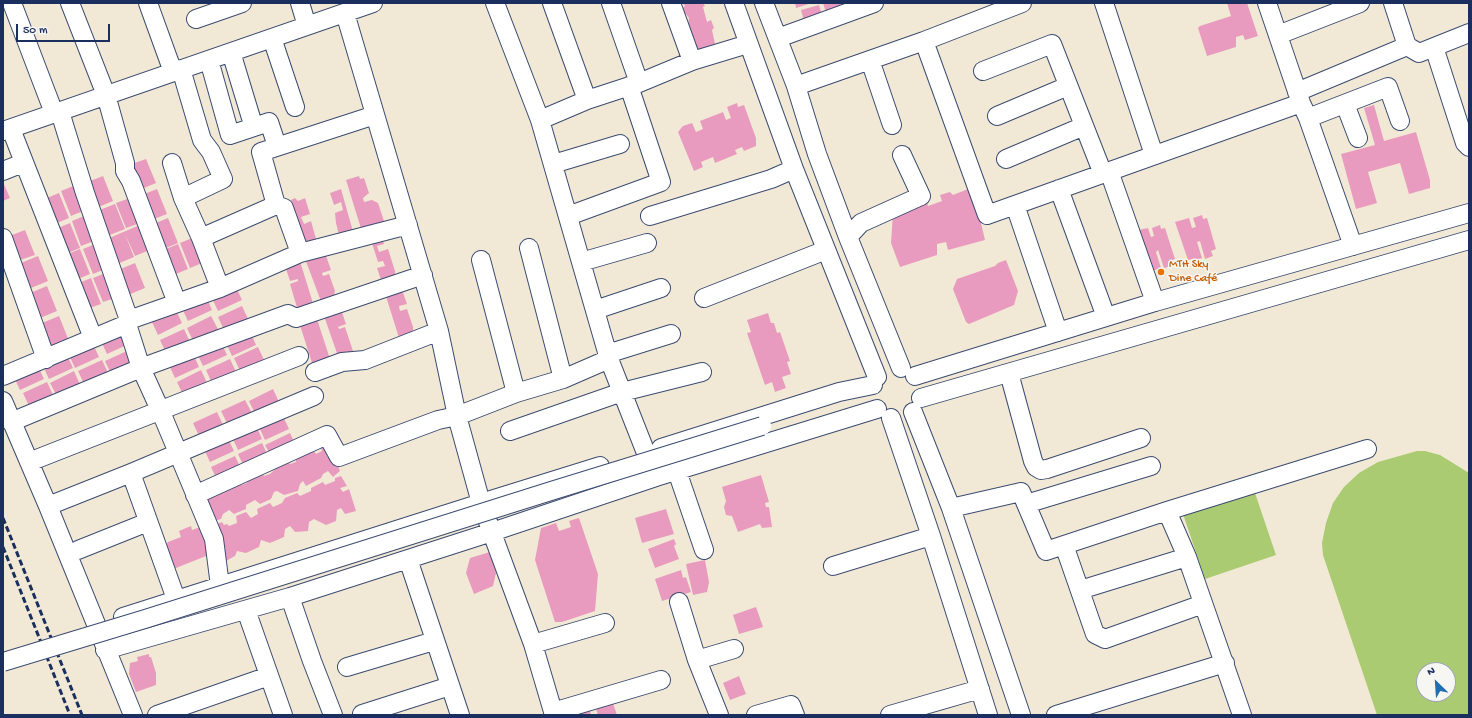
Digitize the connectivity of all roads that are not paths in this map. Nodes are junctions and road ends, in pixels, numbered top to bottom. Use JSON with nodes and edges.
{"nodes":[{"id":1,"x":12,"y":3,"type":"edge"},
{"id":2,"x":70,"y":3,"type":"edge"},
{"id":3,"x":148,"y":3,"type":"edge"},
{"id":4,"x":242,"y":3,"type":"edge"},
{"id":5,"x":300,"y":3,"type":"edge"},
{"id":6,"x":373,"y":3,"type":"edge"},
{"id":7,"x":495,"y":3,"type":"edge"},
{"id":8,"x":552,"y":3,"type":"edge"},
{"id":9,"x":611,"y":3,"type":"edge"},
{"id":10,"x":671,"y":3,"type":"edge"},
{"id":11,"x":734,"y":3,"type":"edge"},
{"id":12,"x":764,"y":3,"type":"edge"},
{"id":13,"x":874,"y":3,"type":"edge"},
{"id":14,"x":1022,"y":3,"type":"edge"},
{"id":15,"x":1104,"y":3,"type":"edge"},
{"id":16,"x":1267,"y":3,"type":"edge"},
{"id":17,"x":1360,"y":3,"type":"edge"},
{"id":18,"x":1393,"y":3,"type":"edge"},
{"id":19,"x":850,"y":7,"type":"edge"},
{"id":20,"x":345,"y":13,"type":"junction"},
{"id":21,"x":196,"y":19,"type":"dead end"},
{"id":22,"x":307,"y":26,"type":"junction"},
{"id":23,"x":1469,"y":33,"type":"edge"},
{"id":24,"x":1278,"y":35,"type":"junction"},
{"id":25,"x":272,"y":38,"type":"junction"},
{"id":26,"x":778,"y":38,"type":"junction"},
{"id":27,"x":924,"y":41,"type":"junction"},
{"id":28,"x":748,"y":44,"type":"junction"},
{"id":29,"x":1407,"y":46,"type":"junction"},
{"id":30,"x":1434,"y":47,"type":"junction"},
{"id":31,"x":231,"y":52,"type":"junction"},
{"id":32,"x":209,"y":60,"type":"junction"},
{"id":33,"x":870,"y":60,"type":"junction"},
{"id":34,"x":692,"y":61,"type":"junction"},
{"id":35,"x":177,"y":71,"type":"junction"},
{"id":36,"x":983,"y":71,"type":"dead end"},
{"id":37,"x":634,"y":84,"type":"junction"},
{"id":38,"x":796,"y":86,"type":"junction"},
{"id":39,"x":1068,"y":86,"type":"junction"},
{"id":40,"x":106,"y":95,"type":"junction"},
{"id":41,"x":587,"y":100,"type":"junction"},
{"id":42,"x":1345,"y":104,"type":"junction"},
{"id":43,"x":1302,"y":105,"type":"junction"},
{"id":44,"x":295,"y":106,"type":"dead end"},
{"id":45,"x":57,"y":113,"type":"junction"},
{"id":46,"x":375,"y":115,"type":"junction"},
{"id":47,"x":997,"y":116,"type":"dead end"},
{"id":48,"x":251,"y":118,"type":"dead end"},
{"id":49,"x":540,"y":120,"type":"junction"},
{"id":50,"x":1400,"y":121,"type":"dead end"},
{"id":51,"x":892,"y":126,"type":"dead end"},
{"id":52,"x":1084,"y":126,"type":"junction"},
{"id":53,"x":6,"y":127,"type":"edge"},
{"id":54,"x":1358,"y":138,"type":"dead end"},
{"id":55,"x":620,"y":144,"type":"dead end"},
{"id":56,"x":277,"y":146,"type":"junction"},
{"id":57,"x":1469,"y":147,"type":"edge"},
{"id":58,"x":902,"y":155,"type":"dead end"},
{"id":59,"x":1154,"y":155,"type":"junction"},
{"id":60,"x":1006,"y":159,"type":"dead end"},
{"id":61,"x":23,"y":163,"type":"junction"},
{"id":62,"x":172,"y":163,"type":"dead end"},
{"id":63,"x":553,"y":164,"type":"junction"},
{"id":64,"x":794,"y":169,"type":"junction"},
{"id":65,"x":3,"y":171,"type":"edge"},
{"id":66,"x":1106,"y":172,"type":"junction"},
{"id":67,"x":1059,"y":189,"type":"junction"},
{"id":68,"x":183,"y":198,"type":"junction"},
{"id":69,"x":276,"y":205,"type":"junction"},
{"id":70,"x":1014,"y":205,"type":"junction"},
{"id":71,"x":1469,"y":213,"type":"edge"},
{"id":72,"x":568,"y":216,"type":"junction"},
{"id":73,"x":650,"y":216,"type":"dead end"},
{"id":74,"x":408,"y":225,"type":"junction"},
{"id":75,"x":848,"y":237,"type":"junction"},
{"id":76,"x":3,"y":238,"type":"edge"},
{"id":77,"x":201,"y":238,"type":"junction"},
{"id":78,"x":1469,"y":240,"type":"edge"},
{"id":79,"x":647,"y":243,"type":"dead end"},
{"id":80,"x":1353,"y":246,"type":"junction"},
{"id":81,"x":529,"y":248,"type":"dead end"},
{"id":82,"x":826,"y":250,"type":"junction"},
{"id":83,"x":300,"y":253,"type":"junction"},
{"id":84,"x":481,"y":260,"type":"dead end"},
{"id":85,"x":581,"y":262,"type":"junction"},
{"id":86,"x":423,"y":274,"type":"junction"},
{"id":87,"x":220,"y":288,"type":"junction"},
{"id":88,"x":661,"y":288,"type":"dead end"},
{"id":89,"x":704,"y":298,"type":"dead end"},
{"id":90,"x":1155,"y":302,"type":"junction"},
{"id":91,"x":177,"y":303,"type":"junction"},
{"id":92,"x":595,"y":310,"type":"junction"},
{"id":93,"x":1106,"y":317,"type":"junction"},
{"id":94,"x":128,"y":322,"type":"junction"},
{"id":95,"x":439,"y":331,"type":"junction"},
{"id":96,"x":1058,"y":332,"type":"junction"},
{"id":97,"x":671,"y":334,"type":"dead end"},
{"id":98,"x":93,"y":338,"type":"junction"},
{"id":99,"x":299,"y":356,"type":"dead end"},
{"id":100,"x":608,"y":356,"type":"junction"},
{"id":101,"x":46,"y":359,"type":"junction"},
{"id":102,"x":141,"y":368,"type":"junction"},
{"id":103,"x":315,"y":372,"type":"dead end"},
{"id":104,"x":702,"y":372,"type":"dead end"},
{"id":105,"x":908,"y":372,"type":"junction"},
{"id":106,"x":1009,"y":373,"type":"junction"},
{"id":107,"x":3,"y":376,"type":"edge"},
{"id":108,"x":563,"y":379,"type":"junction"},
{"id":109,"x":875,"y":381,"type":"junction"},
{"id":110,"x":622,"y":392,"type":"junction"},
{"id":111,"x":839,"y":392,"type":"junction"},
{"id":112,"x":516,"y":393,"type":"junction"},
{"id":113,"x":314,"y":396,"type":"dead end"},
{"id":114,"x":3,"y":401,"type":"edge"},
{"id":115,"x":917,"y":405,"type":"junction"},
{"id":116,"x":161,"y":412,"type":"junction"},
{"id":117,"x":884,"y":413,"type":"junction"},
{"id":118,"x":457,"y":416,"type":"junction"},
{"id":119,"x":847,"y":418,"type":"junction"},
{"id":120,"x":11,"y":422,"type":"junction"},
{"id":121,"x":510,"y":431,"type":"dead end"},
{"id":122,"x":760,"y":431,"type":"junction"},
{"id":123,"x":1141,"y":438,"type":"dead end"},
{"id":124,"x":1367,"y":449,"type":"dead end"},
{"id":125,"x":646,"y":453,"type":"junction"},
{"id":126,"x":178,"y":454,"type":"junction"},
{"id":127,"x":30,"y":462,"type":"junction"},
{"id":128,"x":1150,"y":466,"type":"dead end"},
{"id":129,"x":677,"y":470,"type":"junction"},
{"id":130,"x":130,"y":473,"type":"junction"},
{"id":131,"x":195,"y":495,"type":"junction"},
{"id":132,"x":481,"y":503,"type":"junction"},
{"id":133,"x":1026,"y":504,"type":"junction"},
{"id":134,"x":48,"y":506,"type":"junction"},
{"id":135,"x":951,"y":508,"type":"junction"},
{"id":136,"x":1167,"y":511,"type":"junction"},
{"id":137,"x":148,"y":522,"type":"junction"},
{"id":138,"x":492,"y":532,"type":"junction"},
{"id":139,"x":931,"y":536,"type":"junction"},
{"id":140,"x":1064,"y":545,"type":"junction"},
{"id":141,"x":78,"y":550,"type":"dead end"},
{"id":142,"x":704,"y":550,"type":"dead end"},
{"id":143,"x":1187,"y":557,"type":"junction"},
{"id":144,"x":408,"y":559,"type":"junction"},
{"id":145,"x":834,"y":566,"type":"dead end"},
{"id":146,"x":220,"y":586,"type":"junction"},
{"id":147,"x":1080,"y":590,"type":"junction"},
{"id":148,"x":290,"y":597,"type":"junction"},
{"id":149,"x":176,"y":599,"type":"junction"},
{"id":150,"x":679,"y":602,"type":"dead end"},
{"id":151,"x":1203,"y":604,"type":"junction"},
{"id":152,"x":246,"y":610,"type":"junction"},
{"id":153,"x":605,"y":623,"type":"dead end"},
{"id":154,"x":96,"y":626,"type":"junction"},
{"id":155,"x":434,"y":641,"type":"junction"},
{"id":156,"x":533,"y":644,"type":"junction"},
{"id":157,"x":734,"y":649,"type":"dead end"},
{"id":158,"x":106,"y":650,"type":"junction"},
{"id":159,"x":697,"y":660,"type":"junction"},
{"id":160,"x":3,"y":662,"type":"edge"},
{"id":161,"x":1225,"y":663,"type":"junction"},
{"id":162,"x":347,"y":667,"type":"dead end"},
{"id":163,"x":3,"y":671,"type":"edge"},
{"id":164,"x":269,"y":676,"type":"junction"},
{"id":165,"x":661,"y":680,"type":"dead end"},
{"id":166,"x":450,"y":686,"type":"junction"},
{"id":167,"x":980,"y":689,"type":"junction"},
{"id":168,"x":554,"y":713,"type":"edge"},
{"id":169,"x":362,"y":714,"type":"edge"},
{"id":170,"x":133,"y":715,"type":"edge"},
{"id":171,"x":157,"y":715,"type":"edge"},
{"id":172,"x":283,"y":715,"type":"edge"},
{"id":173,"x":333,"y":715,"type":"edge"},
{"id":174,"x":460,"y":715,"type":"edge"},
{"id":175,"x":719,"y":715,"type":"edge"},
{"id":176,"x":756,"y":715,"type":"edge"},
{"id":177,"x":795,"y":715,"type":"edge"},
{"id":178,"x":890,"y":715,"type":"edge"},
{"id":179,"x":988,"y":715,"type":"edge"},
{"id":180,"x":1021,"y":715,"type":"edge"},
{"id":181,"x":1056,"y":715,"type":"edge"},
{"id":182,"x":1242,"y":715,"type":"edge"}],
"edges":[{"from":1,"to":45,"type":"street"},
{"from":2,"to":40,"type":"street"},
{"from":3,"to":35,"type":"street"},
{"from":4,"to":21,"type":"street"},
{"from":5,"to":22,"type":"street"},
{"from":6,"to":20,"type":"street"},
{"from":7,"to":49,"type":"street"},
{"from":8,"to":41,"type":"street"},
{"from":9,"to":37,"type":"street"},
{"from":10,"to":34,"type":"street"},
{"from":11,"to":28,"type":"street"},
{"from":12,"to":26,"type":"street"},
{"from":13,"to":19,"type":"street"},
{"from":14,"to":27,"type":"street"},
{"from":15,"to":59,"type":"street"},
{"from":16,"to":24,"type":"street"},
{"from":17,"to":24,"type":"street"},
{"from":18,"to":29,"type":"street"},
{"from":19,"to":26,"type":"street"},
{"from":20,"to":22,"type":"street"},
{"from":20,"to":46,"type":"street"},
{"from":22,"to":25,"type":"street"},
{"from":23,"to":30,"type":"street"},
{"from":24,"to":43,"type":"street"},
{"from":25,"to":31,"type":"street"},
{"from":25,"to":44,"type":"street"},
{"from":26,"to":38,"type":"street"},
{"from":27,"to":33,"type":"street"},
{"from":27,"to":70,"type":"street"},
{"from":28,"to":34,"type":"street"},
{"from":28,"to":64,"type":"street"},
{"from":29,"to":30,"type":"street"},
{"from":29,"to":43,"type":"street"},
{"from":30,"to":57,"type":"street"},
{"from":31,"to":32,"type":"street"},
{"from":31,"to":48,"type":"street"},
{"from":32,"to":35,"type":"street"},
{"from":32,"to":56,"type":"street"},
{"from":33,"to":38,"type":"street"},
{"from":33,"to":51,"type":"street"},
{"from":34,"to":37,"type":"street"},
{"from":35,"to":40,"type":"street"},
{"from":35,"to":68,"type":"street"},
{"from":36,"to":39,"type":"street"},
{"from":37,"to":41,"type":"street"},
{"from":37,"to":72,"type":"street"},
{"from":38,"to":75,"type":"street"},
{"from":39,"to":47,"type":"street"},
{"from":39,"to":52,"type":"street"},
{"from":40,"to":45,"type":"street"},
{"from":40,"to":91,"type":"street"},
{"from":41,"to":49,"type":"street"},
{"from":42,"to":43,"type":"street"},
{"from":42,"to":50,"type":"street"},
{"from":42,"to":54,"type":"street"},
{"from":43,"to":59,"type":"street"},
{"from":43,"to":80,"type":"street"},
{"from":45,"to":53,"type":"street"},
{"from":45,"to":94,"type":"street"},
{"from":46,"to":56,"type":"street"},
{"from":46,"to":74,"type":"street"},
{"from":49,"to":63,"type":"street"},
{"from":52,"to":60,"type":"street"},
{"from":52,"to":66,"type":"street"},
{"from":53,"to":61,"type":"street"},
{"from":55,"to":63,"type":"street"},
{"from":56,"to":69,"type":"street"},
{"from":58,"to":75,"type":"street"},
{"from":59,"to":66,"type":"street"},
{"from":61,"to":65,"type":"street"},
{"from":61,"to":98,"type":"street"},
{"from":62,"to":68,"type":"street"},
{"from":63,"to":72,"type":"street"},
{"from":64,"to":73,"type":"street"},
{"from":64,"to":82,"type":"street"},
{"from":66,"to":67,"type":"street"},
{"from":66,"to":90,"type":"street"},
{"from":67,"to":70,"type":"street"},
{"from":67,"to":93,"type":"street"},
{"from":68,"to":77,"type":"street"},
{"from":69,"to":77,"type":"street"},
{"from":69,"to":83,"type":"street"},
{"from":70,"to":96,"type":"street"},
{"from":71,"to":80,"type":"street"},
{"from":72,"to":85,"type":"street"},
{"from":74,"to":83,"type":"street"},
{"from":74,"to":86,"type":"street"},
{"from":75,"to":105,"type":"street"},
{"from":76,"to":101,"type":"street"},
{"from":77,"to":87,"type":"street"},
{"from":78,"to":106,"type":"street"},
{"from":79,"to":85,"type":"street"},
{"from":80,"to":90,"type":"street"},
{"from":81,"to":108,"type":"street"},
{"from":82,"to":89,"type":"street"},
{"from":82,"to":109,"type":"street"},
{"from":83,"to":87,"type":"street"},
{"from":84,"to":112,"type":"street"},
{"from":85,"to":92,"type":"street"},
{"from":86,"to":95,"type":"street"},
{"from":86,"to":102,"type":"street"},
{"from":87,"to":91,"type":"street"},
{"from":88,"to":92,"type":"street"},
{"from":90,"to":93,"type":"street"},
{"from":91,"to":94,"type":"street"},
{"from":92,"to":100,"type":"street"},
{"from":93,"to":96,"type":"street"},
{"from":94,"to":98,"type":"street"},
{"from":94,"to":102,"type":"street"},
{"from":95,"to":103,"type":"street"},
{"from":95,"to":118,"type":"street"},
{"from":96,"to":105,"type":"street"},
{"from":97,"to":100,"type":"street"},
{"from":98,"to":101,"type":"street"},
{"from":99,"to":116,"type":"street"},
{"from":100,"to":108,"type":"street"},
{"from":100,"to":110,"type":"street"},
{"from":101,"to":107,"type":"street"},
{"from":102,"to":116,"type":"street"},
{"from":102,"to":120,"type":"street"},
{"from":104,"to":110,"type":"street"},
{"from":105,"to":109,"type":"street"},
{"from":105,"to":115,"type":"street"},
{"from":106,"to":115,"type":"street"},
{"from":106,"to":123,"type":"street"},
{"from":108,"to":112,"type":"street"},
{"from":109,"to":111,"type":"street"},
{"from":109,"to":117,"type":"street"},
{"from":110,"to":121,"type":"street"},
{"from":110,"to":125,"type":"street"},
{"from":111,"to":122,"type":"street"},
{"from":111,"to":125,"type":"street"},
{"from":112,"to":118,"type":"street"},
{"from":113,"to":126,"type":"street"},
{"from":114,"to":120,"type":"street"},
{"from":115,"to":117,"type":"street"},
{"from":115,"to":135,"type":"street"},
{"from":116,"to":126,"type":"street"},
{"from":116,"to":127,"type":"street"},
{"from":117,"to":119,"type":"street"},
{"from":117,"to":139,"type":"street"},
{"from":118,"to":131,"type":"street"},
{"from":118,"to":132,"type":"street"},
{"from":119,"to":122,"type":"street"},
{"from":119,"to":129,"type":"street"},
{"from":120,"to":127,"type":"street"},
{"from":122,"to":160,"type":"street","bridge":true},
{"from":122,"to":163,"type":"street"},
{"from":124,"to":136,"type":"street"},
{"from":125,"to":132,"type":"street"},
{"from":126,"to":130,"type":"street"},
{"from":126,"to":131,"type":"street"},
{"from":127,"to":134,"type":"street"},
{"from":128,"to":133,"type":"street"},
{"from":129,"to":138,"type":"street"},
{"from":129,"to":142,"type":"street"},
{"from":130,"to":134,"type":"street"},
{"from":130,"to":137,"type":"street"},
{"from":131,"to":146,"type":"street"},
{"from":132,"to":138,"type":"street"},
{"from":132,"to":146,"type":"street"},
{"from":133,"to":135,"type":"street"},
{"from":133,"to":140,"type":"street"},
{"from":134,"to":154,"type":"street"},
{"from":135,"to":180,"type":"street"},
{"from":136,"to":140,"type":"street"},
{"from":136,"to":143,"type":"street"},
{"from":137,"to":141,"type":"street"},
{"from":137,"to":149,"type":"street"},
{"from":138,"to":144,"type":"street"},
{"from":138,"to":156,"type":"street"},
{"from":139,"to":145,"type":"street"},
{"from":139,"to":167,"type":"street"},
{"from":140,"to":147,"type":"street"},
{"from":143,"to":147,"type":"street"},
{"from":143,"to":151,"type":"street"},
{"from":144,"to":148,"type":"street"},
{"from":144,"to":155,"type":"street"},
{"from":146,"to":149,"type":"street"},
{"from":147,"to":151,"type":"street"},
{"from":148,"to":152,"type":"street"},
{"from":148,"to":173,"type":"street"},
{"from":149,"to":154,"type":"street"},
{"from":150,"to":159,"type":"street"},
{"from":151,"to":161,"type":"street"},
{"from":152,"to":158,"type":"street"},
{"from":152,"to":164,"type":"street"},
{"from":153,"to":156,"type":"street"},
{"from":154,"to":158,"type":"street"},
{"from":155,"to":162,"type":"street"},
{"from":155,"to":166,"type":"street"},
{"from":156,"to":168,"type":"street"},
{"from":157,"to":159,"type":"street"},
{"from":158,"to":170,"type":"street"},
{"from":159,"to":175,"type":"street"},
{"from":161,"to":181,"type":"street"},
{"from":161,"to":182,"type":"street"},
{"from":164,"to":171,"type":"street"},
{"from":164,"to":172,"type":"street"},
{"from":165,"to":168,"type":"street"},
{"from":166,"to":169,"type":"street"},
{"from":166,"to":174,"type":"street"},
{"from":167,"to":178,"type":"street"},
{"from":167,"to":179,"type":"street"},
{"from":176,"to":177,"type":"street"}]}
